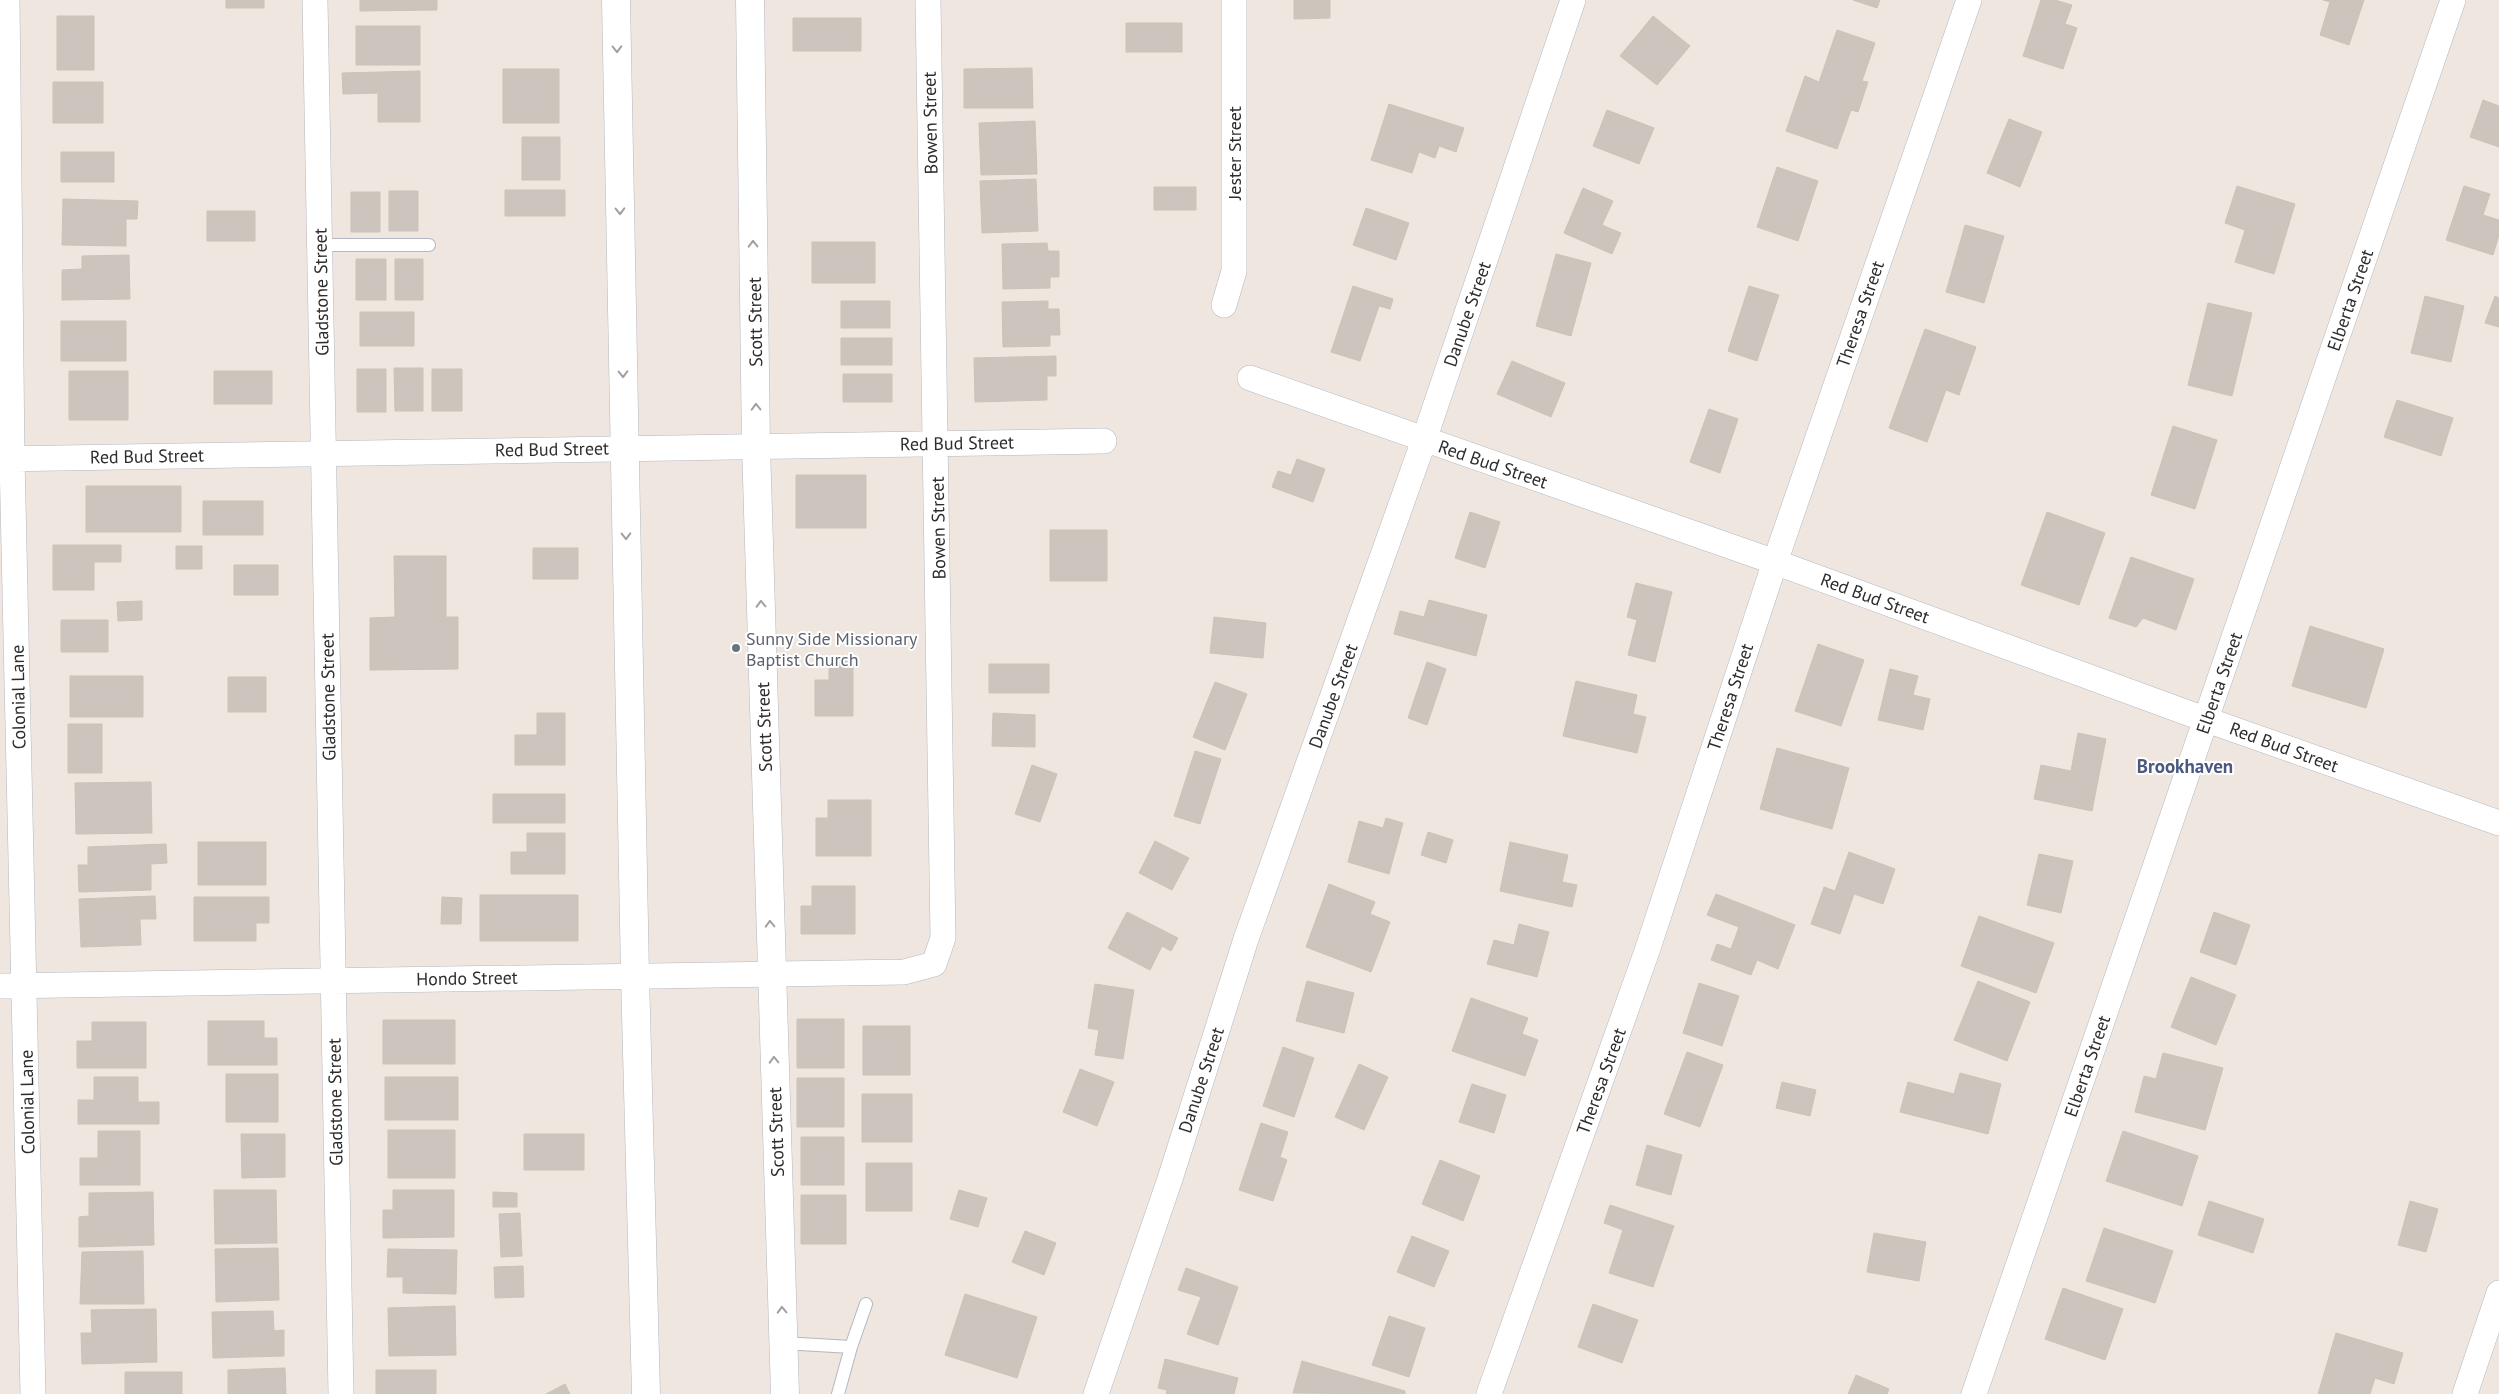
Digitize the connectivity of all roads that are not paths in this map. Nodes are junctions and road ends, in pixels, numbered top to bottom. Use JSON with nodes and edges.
{"nodes":[{"id":1,"x":7,"y":0,"type":"edge"},
{"id":2,"x":315,"y":0,"type":"edge"},
{"id":3,"x":616,"y":0,"type":"edge"},
{"id":4,"x":750,"y":0,"type":"edge"},
{"id":5,"x":928,"y":0,"type":"edge"},
{"id":6,"x":1234,"y":0,"type":"edge"},
{"id":7,"x":1573,"y":0,"type":"edge"},
{"id":8,"x":1969,"y":0,"type":"edge"},
{"id":9,"x":2453,"y":0,"type":"edge"},
{"id":10,"x":320,"y":245,"type":"junction"},
{"id":11,"x":429,"y":245,"type":"dead end"},
{"id":12,"x":1224,"y":305,"type":"dead end"},
{"id":13,"x":1250,"y":378,"type":"dead end"},
{"id":14,"x":1424,"y":440,"type":"junction"},
{"id":15,"x":1104,"y":441,"type":"dead end"},
{"id":16,"x":937,"y":443,"type":"junction"},
{"id":17,"x":756,"y":446,"type":"junction"},
{"id":18,"x":625,"y":448,"type":"junction"},
{"id":19,"x":324,"y":453,"type":"junction"},
{"id":20,"x":6,"y":458,"type":"edge"},
{"id":21,"x":1774,"y":562,"type":"junction"},
{"id":22,"x":2207,"y":720,"type":"junction"},
{"id":23,"x":2499,"y":824,"type":"edge"},
{"id":24,"x":934,"y":964,"type":"joint"},
{"id":25,"x":771,"y":973,"type":"junction"},
{"id":26,"x":635,"y":975,"type":"junction"},
{"id":27,"x":333,"y":980,"type":"junction"},
{"id":28,"x":0,"y":986,"type":"edge"},
{"id":29,"x":24,"y":986,"type":"junction"},
{"id":30,"x":2499,"y":1293,"type":"edge"},
{"id":31,"x":866,"y":1304,"type":"dead end"},
{"id":32,"x":783,"y":1343,"type":"junction"},
{"id":33,"x":851,"y":1347,"type":"junction"},
{"id":34,"x":33,"y":1394,"type":"edge"},
{"id":35,"x":340,"y":1394,"type":"edge"},
{"id":36,"x":646,"y":1394,"type":"edge"},
{"id":37,"x":785,"y":1394,"type":"edge"},
{"id":38,"x":838,"y":1394,"type":"edge"},
{"id":39,"x":1096,"y":1394,"type":"edge"},
{"id":40,"x":1490,"y":1394,"type":"edge"},
{"id":41,"x":1974,"y":1394,"type":"edge"},
{"id":42,"x":2464,"y":1394,"type":"edge"}],
"edges":[{"from":1,"to":20,"type":"street","name":"Colonial Lane"},
{"from":2,"to":10,"type":"street","name":"Gladstone Street"},
{"from":3,"to":18,"type":"main road","one_way":true},
{"from":17,"to":4,"type":"main road","name":"Scott Street","one_way":true},
{"from":5,"to":16,"type":"street","name":"Bowen Street"},
{"from":6,"to":12,"type":"street","name":"Jester Street"},
{"from":7,"to":14,"type":"street","name":"Danube Street"},
{"from":8,"to":21,"type":"street","name":"Theresa Street"},
{"from":9,"to":22,"type":"street","name":"Elberta Street"},
{"from":10,"to":11,"type":"lane"},
{"from":10,"to":19,"type":"street","name":"Gladstone Street"},
{"from":13,"to":14,"type":"street","name":"Red Bud Street"},
{"from":14,"to":21,"type":"street","name":"Red Bud Street"},
{"from":14,"to":39,"type":"street","name":"Danube Street"},
{"from":15,"to":16,"type":"street","name":"Red Bud Street"},
{"from":16,"to":17,"type":"street","name":"Red Bud Street"},
{"from":16,"to":24,"type":"street","name":"Bowen Street"},
{"from":17,"to":18,"type":"street","name":"Red Bud Street"},
{"from":25,"to":17,"type":"main road","name":"Scott Street","one_way":true},
{"from":18,"to":19,"type":"street","name":"Red Bud Street"},
{"from":18,"to":26,"type":"main road","one_way":true},
{"from":19,"to":20,"type":"street","name":"Red Bud Street"},
{"from":19,"to":27,"type":"street","name":"Gladstone Street"},
{"from":20,"to":29,"type":"street","name":"Colonial Lane"},
{"from":21,"to":22,"type":"street","name":"Red Bud Street"},
{"from":21,"to":40,"type":"street","name":"Theresa Street"},
{"from":22,"to":23,"type":"street","name":"Red Bud Street"},
{"from":22,"to":41,"type":"street","name":"Elberta Street"},
{"from":24,"to":25,"type":"street","name":"Hondo Street"},
{"from":25,"to":26,"type":"street","name":"Hondo Street"},
{"from":32,"to":25,"type":"main road","name":"Scott Street","one_way":true},
{"from":26,"to":27,"type":"street","name":"Hondo Street"},
{"from":26,"to":36,"type":"main road"},
{"from":27,"to":29,"type":"street","name":"Hondo Street"},
{"from":27,"to":35,"type":"street","name":"Gladstone Street"},
{"from":28,"to":29,"type":"street","name":"Hondo Street"},
{"from":29,"to":34,"type":"street","name":"Colonial Lane"},
{"from":30,"to":42,"type":"street"},
{"from":31,"to":33,"type":"lane"},
{"from":32,"to":33,"type":"lane"},
{"from":32,"to":37,"type":"main road","name":"Scott Street"},
{"from":33,"to":38,"type":"lane"}]}
